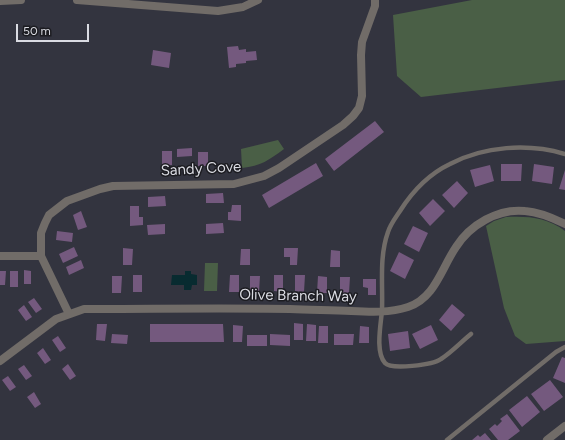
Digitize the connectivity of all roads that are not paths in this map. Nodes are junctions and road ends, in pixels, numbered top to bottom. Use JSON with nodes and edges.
{"nodes":[{"id":1,"x":21,"y":0,"type":"edge"},
{"id":2,"x":77,"y":0,"type":"edge"},
{"id":3,"x":258,"y":0,"type":"edge"},
{"id":4,"x":375,"y":0,"type":"edge"},
{"id":5,"x":0,"y":1,"type":"edge"},
{"id":6,"x":565,"y":154,"type":"edge"},
{"id":7,"x":565,"y":224,"type":"edge"},
{"id":8,"x":0,"y":256,"type":"edge"},
{"id":9,"x":41,"y":256,"type":"junction"},
{"id":10,"x":382,"y":312,"type":"junction"},
{"id":11,"x":69,"y":314,"type":"junction"},
{"id":12,"x":471,"y":334,"type":"dead end"},
{"id":13,"x":565,"y":347,"type":"edge"},
{"id":14,"x":0,"y":361,"type":"edge"},
{"id":15,"x":565,"y":426,"type":"edge"},
{"id":16,"x":447,"y":440,"type":"edge"},
{"id":17,"x":548,"y":440,"type":"edge"}],
"edges":[{"from":1,"to":5,"type":"street"},
{"from":2,"to":3,"type":"street"},
{"from":4,"to":9,"type":"street","name":"Sandy Cove"},
{"from":6,"to":10,"type":"lane"},
{"from":7,"to":10,"type":"street","name":"Olive Branch Way"},
{"from":8,"to":9,"type":"street"},
{"from":9,"to":11,"type":"street","name":"Sandy Cove"},
{"from":10,"to":11,"type":"street","name":"Olive Branch Way"},
{"from":10,"to":12,"type":"lane"},
{"from":11,"to":14,"type":"street","name":"Olive Branch Way"},
{"from":13,"to":16,"type":"lane"},
{"from":15,"to":17,"type":"street"}]}
